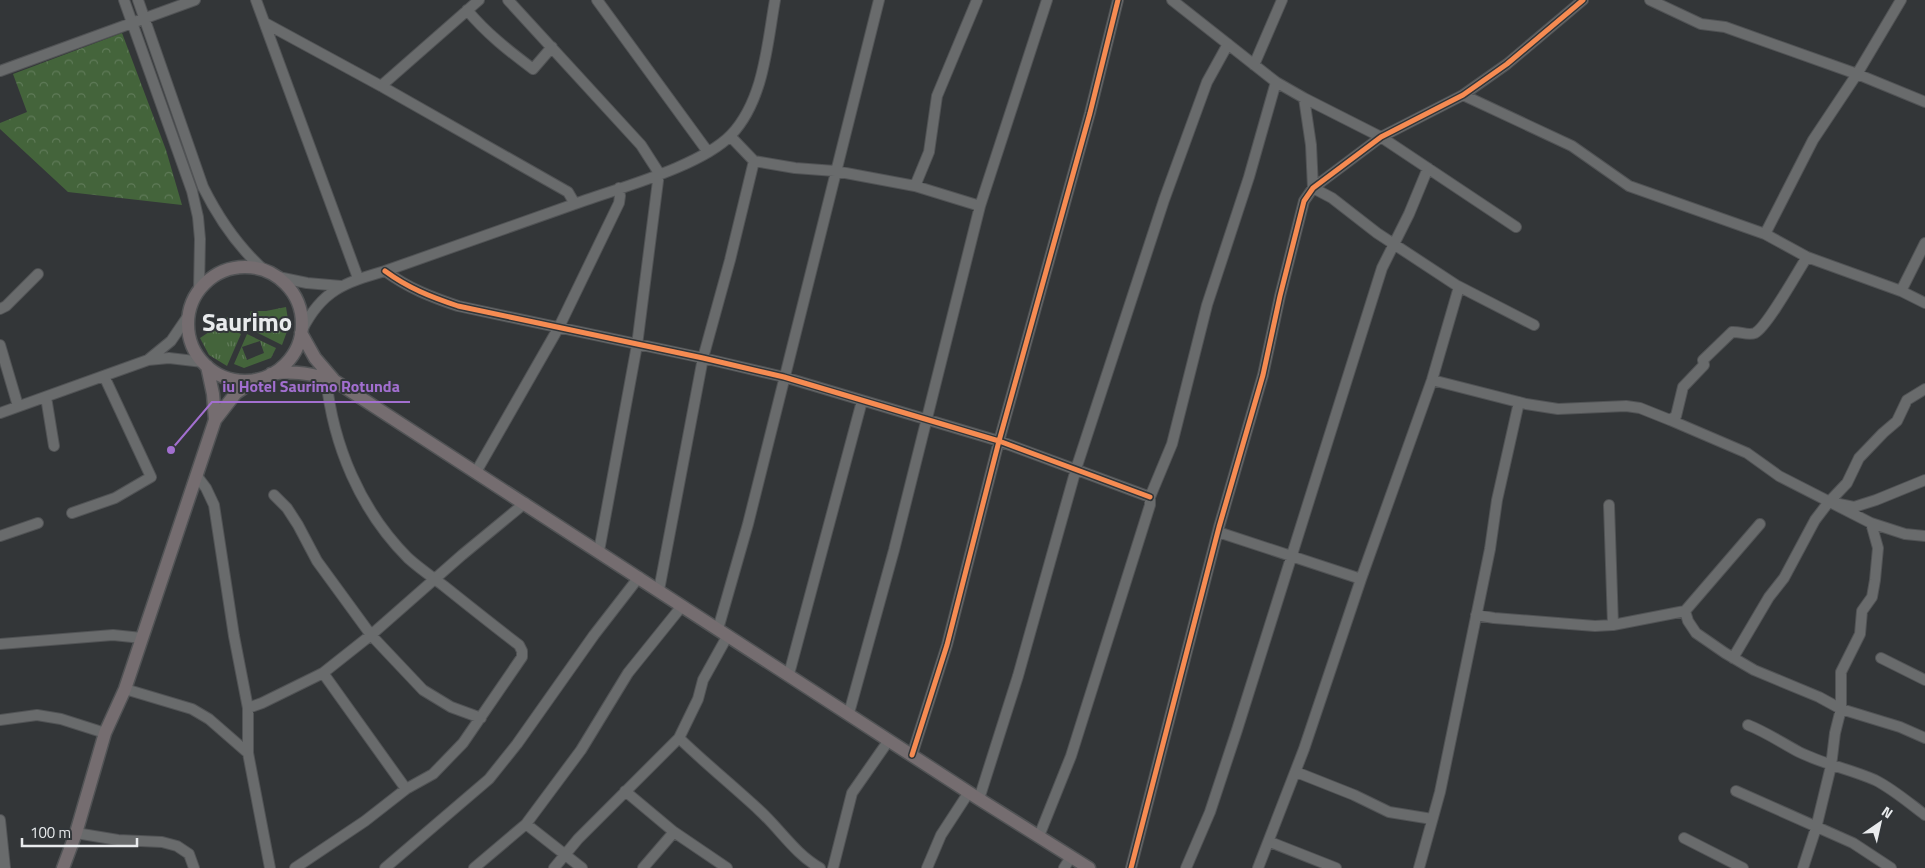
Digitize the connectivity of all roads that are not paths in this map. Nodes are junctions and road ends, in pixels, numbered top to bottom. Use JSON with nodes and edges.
{"nodes":[{"id":1,"x":124,"y":0,"type":"edge"},
{"id":2,"x":138,"y":0,"type":"edge"},
{"id":3,"x":195,"y":0,"type":"edge"},
{"id":4,"x":256,"y":0,"type":"edge"},
{"id":5,"x":479,"y":0,"type":"edge"},
{"id":6,"x":508,"y":0,"type":"edge"},
{"id":7,"x":597,"y":0,"type":"edge"},
{"id":8,"x":775,"y":0,"type":"edge"},
{"id":9,"x":879,"y":0,"type":"edge"},
{"id":10,"x":977,"y":0,"type":"edge"},
{"id":11,"x":1047,"y":0,"type":"edge"},
{"id":12,"x":1118,"y":0,"type":"edge"},
{"id":13,"x":1172,"y":0,"type":"edge"},
{"id":14,"x":1282,"y":0,"type":"edge"},
{"id":15,"x":1583,"y":0,"type":"edge"},
{"id":16,"x":1650,"y":0,"type":"edge"},
{"id":17,"x":1901,"y":0,"type":"edge"},
{"id":18,"x":467,"y":10,"type":"junction"},
{"id":19,"x":145,"y":19,"type":"junction"},
{"id":20,"x":132,"y":23,"type":"junction"},
{"id":21,"x":265,"y":23,"type":"junction"},
{"id":22,"x":1228,"y":44,"type":"junction"},
{"id":23,"x":552,"y":47,"type":"junction"},
{"id":24,"x":1254,"y":65,"type":"junction"},
{"id":25,"x":0,"y":71,"type":"edge"},
{"id":26,"x":1857,"y":74,"type":"junction"},
{"id":27,"x":1276,"y":82,"type":"junction"},
{"id":28,"x":381,"y":86,"type":"junction"},
{"id":29,"x":1462,"y":95,"type":"junction"},
{"id":30,"x":1304,"y":98,"type":"junction"},
{"id":31,"x":1925,"y":102,"type":"edge"},
{"id":32,"x":730,"y":136,"type":"junction"},
{"id":33,"x":1381,"y":137,"type":"junction"},
{"id":34,"x":708,"y":152,"type":"junction"},
{"id":35,"x":754,"y":161,"type":"junction"},
{"id":36,"x":1428,"y":168,"type":"junction"},
{"id":37,"x":835,"y":172,"type":"junction"},
{"id":38,"x":659,"y":173,"type":"junction"},
{"id":39,"x":915,"y":186,"type":"junction"},
{"id":40,"x":203,"y":187,"type":"junction"},
{"id":41,"x":619,"y":188,"type":"junction"},
{"id":42,"x":1313,"y":188,"type":"junction"},
{"id":43,"x":192,"y":191,"type":"junction"},
{"id":44,"x":575,"y":204,"type":"junction"},
{"id":45,"x":980,"y":206,"type":"junction"},
{"id":46,"x":1516,"y":227,"type":"dead end"},
{"id":47,"x":1765,"y":234,"type":"junction"},
{"id":48,"x":1925,"y":243,"type":"edge"},
{"id":49,"x":1395,"y":245,"type":"junction"},
{"id":50,"x":1807,"y":257,"type":"junction"},
{"id":51,"x":264,"y":270,"type":"junction"},
{"id":52,"x":385,"y":271,"type":"junction"},
{"id":53,"x":38,"y":274,"type":"dead end"},
{"id":54,"x":278,"y":277,"type":"junction"},
{"id":55,"x":358,"y":278,"type":"junction"},
{"id":56,"x":341,"y":286,"type":"junction"},
{"id":57,"x":1459,"y":287,"type":"junction"},
{"id":58,"x":199,"y":290,"type":"junction"},
{"id":59,"x":1901,"y":291,"type":"junction"},
{"id":60,"x":1925,"y":303,"type":"edge"},
{"id":61,"x":0,"y":309,"type":"edge"},
{"id":62,"x":188,"y":316,"type":"junction"},
{"id":63,"x":1534,"y":325,"type":"dead end"},
{"id":64,"x":560,"y":327,"type":"junction"},
{"id":65,"x":302,"y":332,"type":"junction"},
{"id":66,"x":0,"y":345,"type":"edge"},
{"id":67,"x":637,"y":345,"type":"junction"},
{"id":68,"x":703,"y":358,"type":"junction"},
{"id":69,"x":148,"y":360,"type":"junction"},
{"id":70,"x":205,"y":364,"type":"junction"},
{"id":71,"x":272,"y":374,"type":"junction"},
{"id":72,"x":104,"y":376,"type":"junction"},
{"id":73,"x":784,"y":377,"type":"junction"},
{"id":74,"x":331,"y":379,"type":"junction"},
{"id":75,"x":255,"y":380,"type":"junction"},
{"id":76,"x":1432,"y":380,"type":"junction"},
{"id":77,"x":1925,"y":389,"type":"edge"},
{"id":78,"x":46,"y":397,"type":"junction"},
{"id":79,"x":862,"y":401,"type":"junction"},
{"id":80,"x":1519,"y":402,"type":"junction"},
{"id":81,"x":18,"y":406,"type":"junction"},
{"id":82,"x":0,"y":413,"type":"edge"},
{"id":83,"x":926,"y":419,"type":"junction"},
{"id":84,"x":215,"y":420,"type":"junction"},
{"id":85,"x":1670,"y":420,"type":"junction"},
{"id":86,"x":999,"y":441,"type":"junction"},
{"id":87,"x":54,"y":446,"type":"dead end"},
{"id":88,"x":1076,"y":469,"type":"junction"},
{"id":89,"x":476,"y":472,"type":"junction"},
{"id":90,"x":198,"y":476,"type":"junction"},
{"id":91,"x":1925,"y":480,"type":"edge"},
{"id":92,"x":274,"y":495,"type":"dead end"},
{"id":93,"x":1150,"y":497,"type":"junction"},
{"id":94,"x":525,"y":503,"type":"junction"},
{"id":95,"x":1828,"y":503,"type":"junction"},
{"id":96,"x":1608,"y":505,"type":"dead end"},
{"id":97,"x":72,"y":513,"type":"dead end"},
{"id":98,"x":38,"y":523,"type":"dead end"},
{"id":99,"x":1871,"y":523,"type":"junction"},
{"id":100,"x":1760,"y":524,"type":"dead end"},
{"id":101,"x":1218,"y":532,"type":"junction"},
{"id":102,"x":0,"y":536,"type":"edge"},
{"id":103,"x":1925,"y":536,"type":"edge"},
{"id":104,"x":599,"y":552,"type":"junction"},
{"id":105,"x":1293,"y":558,"type":"junction"},
{"id":106,"x":639,"y":577,"type":"junction"},
{"id":107,"x":434,"y":579,"type":"junction"},
{"id":108,"x":1361,"y":579,"type":"junction"},
{"id":109,"x":659,"y":590,"type":"junction"},
{"id":110,"x":682,"y":606,"type":"junction"},
{"id":111,"x":1685,"y":611,"type":"junction"},
{"id":112,"x":1476,"y":615,"type":"junction"},
{"id":113,"x":1613,"y":625,"type":"junction"},
{"id":114,"x":723,"y":632,"type":"junction"},
{"id":115,"x":371,"y":635,"type":"junction"},
{"id":116,"x":142,"y":638,"type":"junction"},
{"id":117,"x":0,"y":644,"type":"edge"},
{"id":118,"x":1733,"y":658,"type":"junction"},
{"id":119,"x":1881,"y":658,"type":"dead end"},
{"id":120,"x":323,"y":673,"type":"junction"},
{"id":121,"x":789,"y":674,"type":"junction"},
{"id":122,"x":1925,"y":680,"type":"edge"},
{"id":123,"x":124,"y":689,"type":"junction"},
{"id":124,"x":248,"y":708,"type":"junction"},
{"id":125,"x":1841,"y":708,"type":"junction"},
{"id":126,"x":849,"y":713,"type":"junction"},
{"id":127,"x":481,"y":718,"type":"junction"},
{"id":128,"x":0,"y":720,"type":"edge"},
{"id":129,"x":1748,"y":725,"type":"dead end"},
{"id":130,"x":104,"y":733,"type":"junction"},
{"id":131,"x":679,"y":738,"type":"junction"},
{"id":132,"x":1925,"y":738,"type":"edge"},
{"id":133,"x":889,"y":740,"type":"junction"},
{"id":134,"x":248,"y":752,"type":"junction"},
{"id":135,"x":912,"y":755,"type":"junction"},
{"id":136,"x":1831,"y":766,"type":"junction"},
{"id":137,"x":1296,"y":772,"type":"junction"},
{"id":138,"x":406,"y":789,"type":"junction"},
{"id":139,"x":625,"y":791,"type":"junction"},
{"id":140,"x":1736,"y":791,"type":"dead end"},
{"id":141,"x":974,"y":795,"type":"junction"},
{"id":142,"x":1925,"y":815,"type":"edge"},
{"id":143,"x":1432,"y":819,"type":"junction"},
{"id":144,"x":0,"y":820,"type":"edge"},
{"id":145,"x":526,"y":824,"type":"junction"},
{"id":146,"x":1816,"y":828,"type":"junction"},
{"id":147,"x":674,"y":832,"type":"junction"},
{"id":148,"x":76,"y":833,"type":"junction"},
{"id":149,"x":1039,"y":836,"type":"junction"},
{"id":150,"x":1684,"y":838,"type":"dead end"},
{"id":151,"x":1270,"y":842,"type":"junction"},
{"id":152,"x":564,"y":855,"type":"junction"},
{"id":153,"x":1071,"y":857,"type":"junction"},
{"id":154,"x":5,"y":868,"type":"edge"},
{"id":155,"x":63,"y":868,"type":"edge"},
{"id":156,"x":194,"y":868,"type":"edge"},
{"id":157,"x":270,"y":868,"type":"edge"},
{"id":158,"x":295,"y":868,"type":"edge"},
{"id":159,"x":385,"y":868,"type":"edge"},
{"id":160,"x":474,"y":868,"type":"edge"},
{"id":161,"x":554,"y":868,"type":"edge"},
{"id":162,"x":582,"y":868,"type":"edge"},
{"id":163,"x":643,"y":868,"type":"edge"},
{"id":164,"x":727,"y":868,"type":"edge"},
{"id":165,"x":820,"y":868,"type":"edge"},
{"id":166,"x":833,"y":868,"type":"edge"},
{"id":167,"x":927,"y":868,"type":"edge"},
{"id":168,"x":1064,"y":868,"type":"edge"},
{"id":169,"x":1089,"y":868,"type":"edge"},
{"id":170,"x":1131,"y":868,"type":"edge"},
{"id":171,"x":1186,"y":868,"type":"edge"},
{"id":172,"x":1258,"y":868,"type":"edge"},
{"id":173,"x":1336,"y":868,"type":"edge"},
{"id":174,"x":1419,"y":868,"type":"edge"},
{"id":175,"x":1743,"y":868,"type":"edge"},
{"id":176,"x":1803,"y":868,"type":"edge"},
{"id":177,"x":1891,"y":868,"type":"edge"}],
"edges":[{"from":1,"to":20,"type":"street"},
{"from":2,"to":19,"type":"street"},
{"from":3,"to":19,"type":"street"},
{"from":4,"to":21,"type":"street"},
{"from":5,"to":18,"type":"street"},
{"from":6,"to":23,"type":"street"},
{"from":7,"to":34,"type":"street"},
{"from":8,"to":32,"type":"street"},
{"from":9,"to":37,"type":"street"},
{"from":10,"to":39,"type":"street"},
{"from":11,"to":45,"type":"street"},
{"from":12,"to":86,"type":"street"},
{"from":13,"to":22,"type":"street"},
{"from":14,"to":24,"type":"street"},
{"from":15,"to":29,"type":"street"},
{"from":16,"to":26,"type":"street"},
{"from":17,"to":26,"type":"street"},
{"from":18,"to":23,"type":"street"},
{"from":18,"to":28,"type":"street"},
{"from":19,"to":20,"type":"street"},
{"from":19,"to":40,"type":"street"},
{"from":20,"to":25,"type":"street"},
{"from":20,"to":43,"type":"street"},
{"from":21,"to":28,"type":"street"},
{"from":21,"to":55,"type":"street"},
{"from":22,"to":24,"type":"street"},
{"from":22,"to":88,"type":"street"},
{"from":23,"to":38,"type":"street"},
{"from":24,"to":27,"type":"street"},
{"from":26,"to":31,"type":"street"},
{"from":26,"to":47,"type":"street"},
{"from":27,"to":30,"type":"street"},
{"from":27,"to":93,"type":"street"},
{"from":28,"to":44,"type":"street"},
{"from":29,"to":33,"type":"street"},
{"from":29,"to":47,"type":"street"},
{"from":30,"to":33,"type":"street"},
{"from":30,"to":42,"type":"street"},
{"from":32,"to":34,"type":"street"},
{"from":32,"to":35,"type":"street"},
{"from":33,"to":36,"type":"street"},
{"from":33,"to":42,"type":"street"},
{"from":34,"to":38,"type":"street"},
{"from":35,"to":37,"type":"street"},
{"from":35,"to":68,"type":"street"},
{"from":36,"to":46,"type":"street"},
{"from":36,"to":49,"type":"street"},
{"from":37,"to":39,"type":"street"},
{"from":37,"to":73,"type":"street"},
{"from":38,"to":41,"type":"street"},
{"from":38,"to":67,"type":"street"},
{"from":39,"to":45,"type":"street"},
{"from":40,"to":43,"type":"street"},
{"from":40,"to":51,"type":"street"},
{"from":41,"to":44,"type":"street"},
{"from":41,"to":64,"type":"street"},
{"from":42,"to":49,"type":"street"},
{"from":42,"to":101,"type":"street"},
{"from":43,"to":58,"type":"street"},
{"from":44,"to":52,"type":"street"},
{"from":45,"to":83,"type":"street"},
{"from":47,"to":50,"type":"street"},
{"from":48,"to":59,"type":"street"},
{"from":49,"to":57,"type":"street"},
{"from":49,"to":105,"type":"street"},
{"from":50,"to":59,"type":"street"},
{"from":50,"to":85,"type":"street"},
{"from":51,"to":54,"type":"main road"},
{"from":51,"to":58,"type":"main road"},
{"from":52,"to":55,"type":"street"},
{"from":52,"to":64,"type":"street"},
{"from":53,"to":61,"type":"street"},
{"from":54,"to":56,"type":"street"},
{"from":54,"to":65,"type":"main road"},
{"from":55,"to":56,"type":"street"},
{"from":56,"to":65,"type":"street"},
{"from":57,"to":63,"type":"street"},
{"from":57,"to":76,"type":"street"},
{"from":58,"to":62,"type":"main road"},
{"from":59,"to":60,"type":"street"},
{"from":62,"to":69,"type":"street"},
{"from":62,"to":70,"type":"main road"},
{"from":64,"to":67,"type":"street"},
{"from":64,"to":89,"type":"street"},
{"from":65,"to":71,"type":"main road"},
{"from":65,"to":74,"type":"main road"},
{"from":66,"to":81,"type":"street"},
{"from":67,"to":68,"type":"street"},
{"from":67,"to":104,"type":"street"},
{"from":68,"to":73,"type":"street"},
{"from":68,"to":109,"type":"street"},
{"from":69,"to":70,"type":"street"},
{"from":69,"to":72,"type":"street"},
{"from":70,"to":75,"type":"main road"},
{"from":70,"to":84,"type":"main road"},
{"from":71,"to":74,"type":"main road"},
{"from":71,"to":75,"type":"main road"},
{"from":72,"to":78,"type":"street"},
{"from":72,"to":97,"type":"street"},
{"from":73,"to":79,"type":"street"},
{"from":73,"to":114,"type":"street"},
{"from":74,"to":89,"type":"main road"},
{"from":74,"to":107,"type":"street"},
{"from":75,"to":84,"type":"main road"},
{"from":76,"to":80,"type":"street"},
{"from":76,"to":108,"type":"street"},
{"from":77,"to":95,"type":"street"},
{"from":78,"to":81,"type":"street"},
{"from":78,"to":87,"type":"street"},
{"from":79,"to":83,"type":"street"},
{"from":79,"to":121,"type":"street"},
{"from":80,"to":85,"type":"street"},
{"from":80,"to":112,"type":"street"},
{"from":81,"to":82,"type":"street"},
{"from":83,"to":86,"type":"street"},
{"from":83,"to":126,"type":"street"},
{"from":84,"to":90,"type":"main road"},
{"from":85,"to":95,"type":"street"},
{"from":86,"to":88,"type":"street"},
{"from":86,"to":135,"type":"street"},
{"from":88,"to":93,"type":"street"},
{"from":88,"to":141,"type":"street"},
{"from":89,"to":94,"type":"main road"},
{"from":90,"to":116,"type":"main road"},
{"from":90,"to":124,"type":"street"},
{"from":91,"to":95,"type":"street"},
{"from":92,"to":115,"type":"street"},
{"from":93,"to":149,"type":"street"},
{"from":94,"to":104,"type":"main road"},
{"from":94,"to":107,"type":"street"},
{"from":95,"to":99,"type":"street"},
{"from":95,"to":118,"type":"street"},
{"from":96,"to":113,"type":"street"},
{"from":98,"to":102,"type":"street"},
{"from":99,"to":103,"type":"street"},
{"from":99,"to":125,"type":"street"},
{"from":100,"to":111,"type":"street"},
{"from":101,"to":105,"type":"street"},
{"from":101,"to":170,"type":"street"},
{"from":104,"to":106,"type":"main road"},
{"from":105,"to":108,"type":"street"},
{"from":105,"to":171,"type":"street"},
{"from":106,"to":109,"type":"main road"},
{"from":106,"to":159,"type":"street"},
{"from":107,"to":115,"type":"street"},
{"from":107,"to":127,"type":"street"},
{"from":108,"to":137,"type":"street"},
{"from":109,"to":110,"type":"main road"},
{"from":110,"to":114,"type":"main road"},
{"from":110,"to":145,"type":"street"},
{"from":111,"to":113,"type":"street"},
{"from":111,"to":118,"type":"street"},
{"from":112,"to":113,"type":"street"},
{"from":112,"to":143,"type":"street"},
{"from":114,"to":121,"type":"main road"},
{"from":114,"to":131,"type":"street"},
{"from":115,"to":120,"type":"street"},
{"from":115,"to":127,"type":"street"},
{"from":116,"to":117,"type":"street"},
{"from":116,"to":123,"type":"main road"},
{"from":118,"to":125,"type":"street"},
{"from":119,"to":122,"type":"street"},
{"from":120,"to":124,"type":"street"},
{"from":120,"to":138,"type":"street"},
{"from":121,"to":126,"type":"main road"},
{"from":123,"to":130,"type":"main road"},
{"from":123,"to":134,"type":"street"},
{"from":124,"to":134,"type":"street"},
{"from":125,"to":132,"type":"street"},
{"from":125,"to":136,"type":"street"},
{"from":126,"to":133,"type":"main road"},
{"from":127,"to":138,"type":"street"},
{"from":128,"to":130,"type":"street"},
{"from":129,"to":136,"type":"street"},
{"from":130,"to":148,"type":"main road"},
{"from":131,"to":139,"type":"street"},
{"from":131,"to":165,"type":"street"},
{"from":133,"to":135,"type":"main road"},
{"from":133,"to":166,"type":"street"},
{"from":134,"to":157,"type":"street"},
{"from":135,"to":141,"type":"main road"},
{"from":136,"to":142,"type":"street"},
{"from":136,"to":146,"type":"street"},
{"from":137,"to":143,"type":"street"},
{"from":137,"to":151,"type":"street"},
{"from":138,"to":158,"type":"street"},
{"from":139,"to":147,"type":"street"},
{"from":139,"to":152,"type":"street"},
{"from":140,"to":146,"type":"street"},
{"from":141,"to":149,"type":"main road"},
{"from":141,"to":167,"type":"street"},
{"from":143,"to":174,"type":"street"},
{"from":144,"to":154,"type":"street"},
{"from":145,"to":152,"type":"street"},
{"from":145,"to":160,"type":"street"},
{"from":146,"to":176,"type":"street"},
{"from":146,"to":177,"type":"street"},
{"from":147,"to":163,"type":"street"},
{"from":147,"to":164,"type":"street"},
{"from":148,"to":155,"type":"main road"},
{"from":148,"to":156,"type":"street"},
{"from":149,"to":153,"type":"main road"},
{"from":150,"to":175,"type":"street"},
{"from":151,"to":172,"type":"street"},
{"from":151,"to":173,"type":"street"},
{"from":152,"to":161,"type":"street"},
{"from":152,"to":162,"type":"street"},
{"from":153,"to":168,"type":"street"},
{"from":153,"to":169,"type":"main road"}]}
